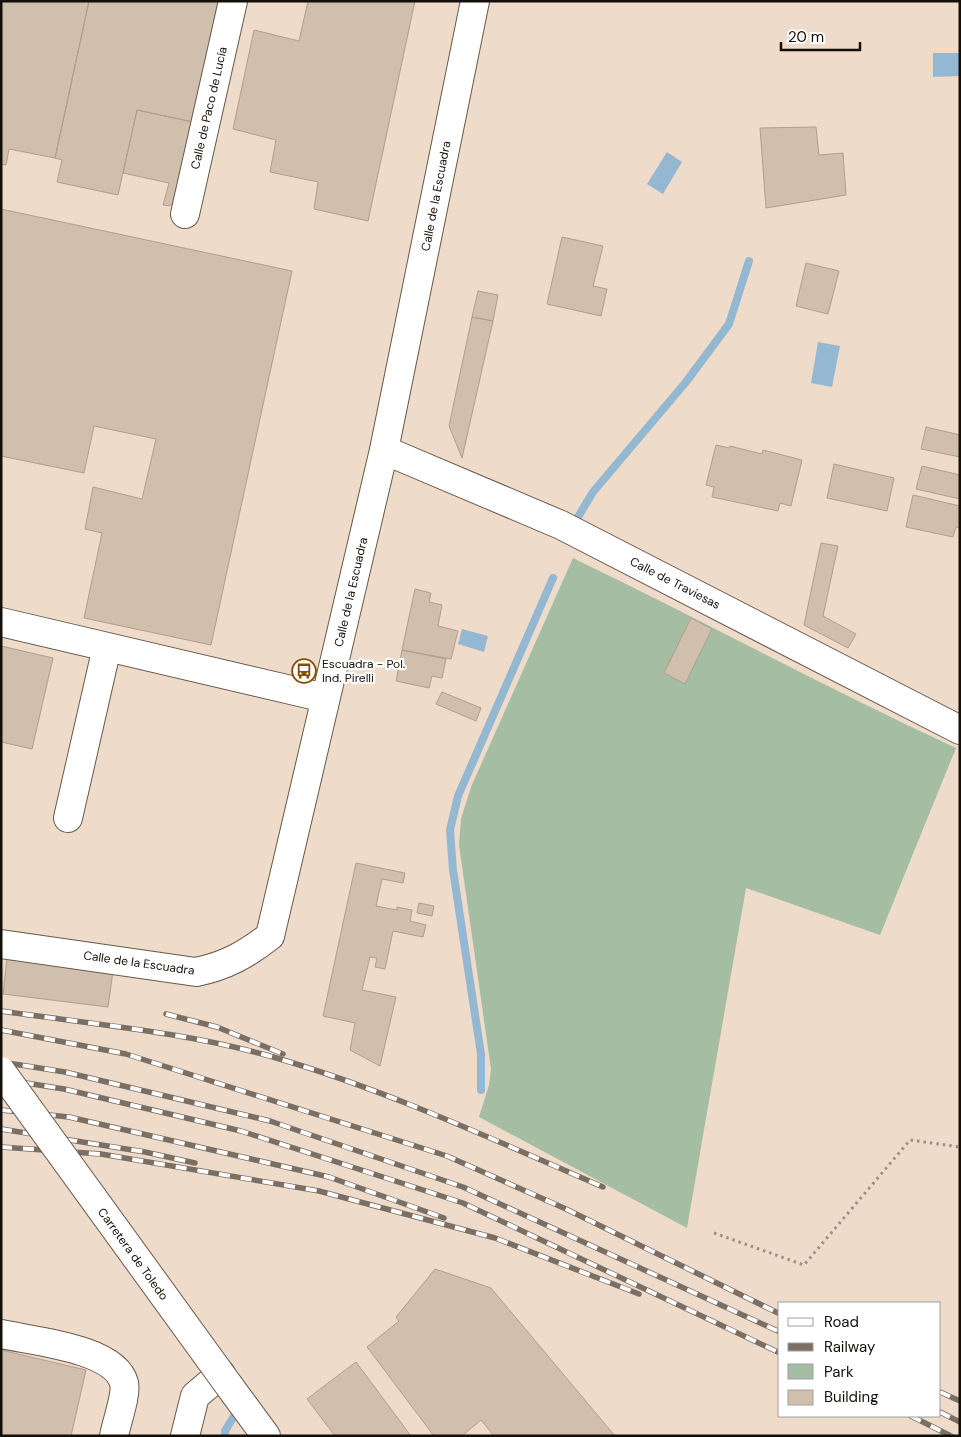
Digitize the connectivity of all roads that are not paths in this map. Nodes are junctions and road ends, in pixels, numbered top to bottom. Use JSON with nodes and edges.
{"nodes":[{"id":1,"x":232,"y":1,"type":"edge"},
{"id":2,"x":475,"y":1,"type":"edge"},
{"id":3,"x":185,"y":214,"type":"dead end"},
{"id":4,"x":384,"y":450,"type":"junction"},
{"id":5,"x":1,"y":622,"type":"edge"},
{"id":6,"x":107,"y":647,"type":"junction"},
{"id":7,"x":325,"y":698,"type":"junction"},
{"id":8,"x":948,"y":713,"type":"edge"},
{"id":9,"x":960,"y":730,"type":"edge"},
{"id":10,"x":68,"y":818,"type":"dead end"},
{"id":11,"x":1,"y":944,"type":"edge"},
{"id":12,"x":1,"y":1072,"type":"edge"},
{"id":13,"x":1,"y":1334,"type":"edge"},
{"id":14,"x":225,"y":1381,"type":"junction"},
{"id":15,"x":114,"y":1436,"type":"edge"},
{"id":16,"x":185,"y":1436,"type":"edge"},
{"id":17,"x":266,"y":1436,"type":"edge"}],
"edges":[{"from":1,"to":3,"type":"street","name":"Calle de Paco de Lucía"},
{"from":2,"to":4,"type":"street","name":"Calle de la Escuadra"},
{"from":4,"to":7,"type":"street","name":"Calle de la Escuadra"},
{"from":4,"to":8,"type":"street","name":"Calle de Traviesas"},
{"from":5,"to":6,"type":"street"},
{"from":6,"to":7,"type":"street"},
{"from":6,"to":10,"type":"street"},
{"from":7,"to":11,"type":"street","name":"Calle de la Escuadra"},
{"from":8,"to":9,"type":"street","name":"Calle de Traviesas"},
{"from":12,"to":14,"type":"street","name":"Carretera de Toledo","bridge":true},
{"from":13,"to":15,"type":"street"},
{"from":14,"to":16,"type":"street"},
{"from":14,"to":17,"type":"street","name":"Carretera de Toledo"}]}
